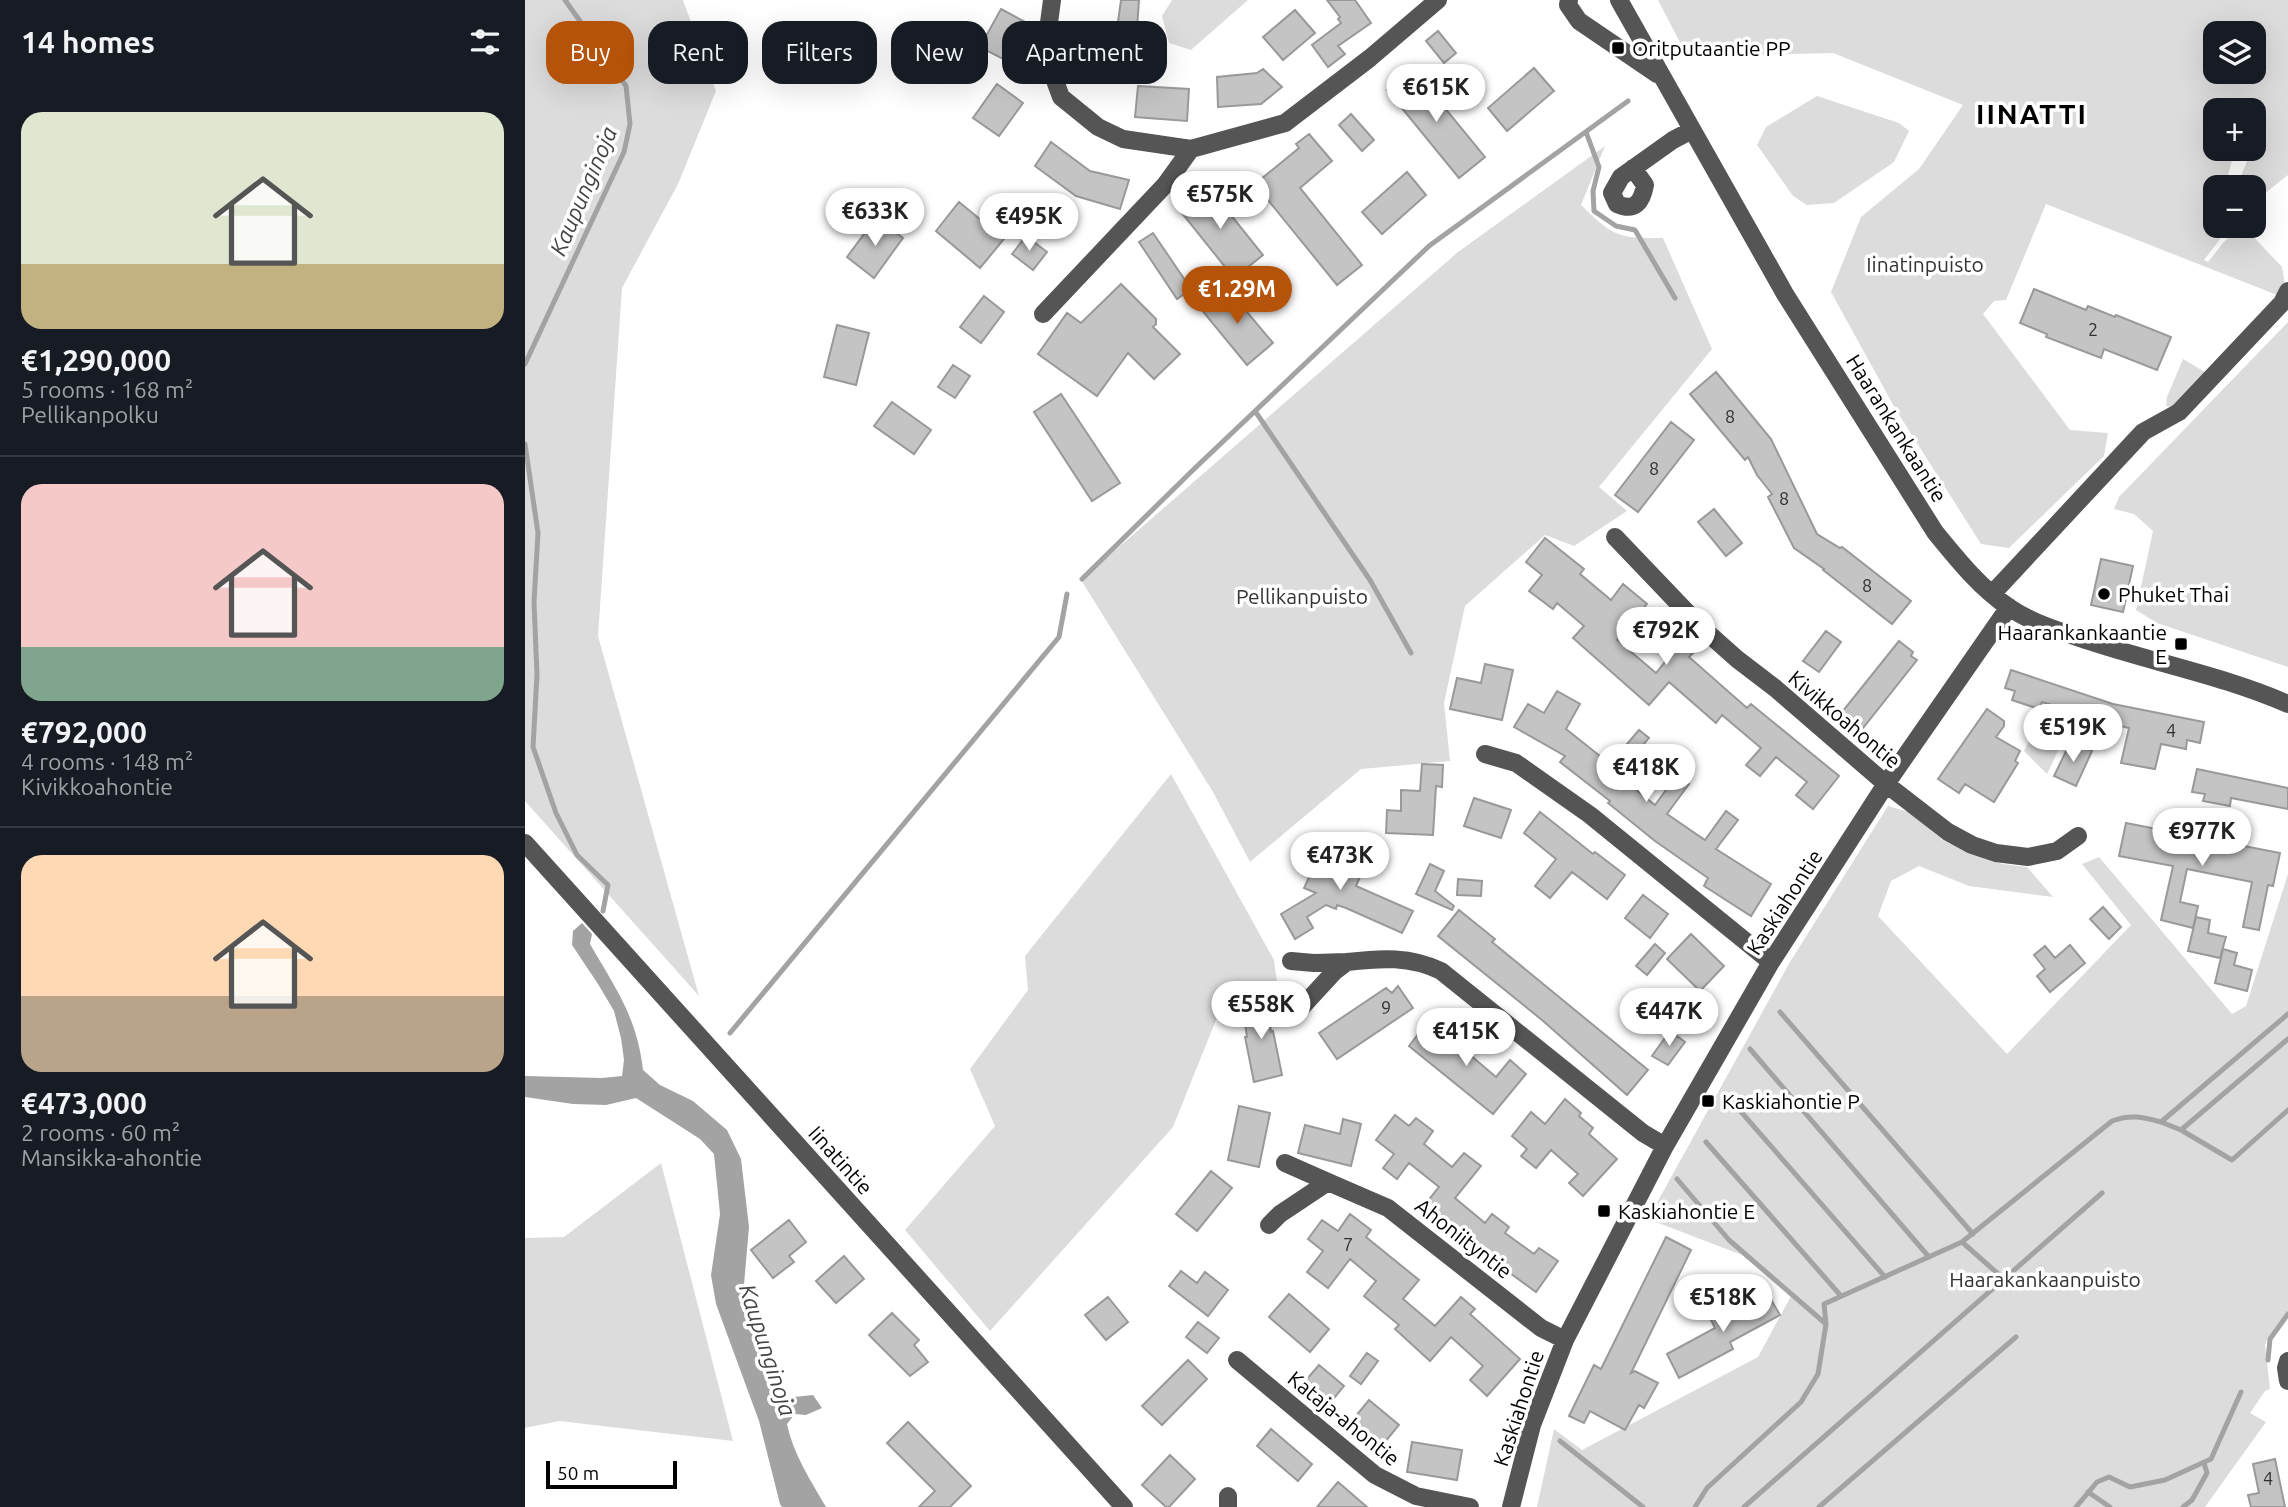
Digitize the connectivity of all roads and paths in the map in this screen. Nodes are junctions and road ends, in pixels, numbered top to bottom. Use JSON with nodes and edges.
{"nodes":[{"id":1,"x":1052,"y":0,"type":"edge"},
{"id":2,"x":1438,"y":0,"type":"edge"},
{"id":3,"x":1569,"y":0,"type":"edge"},
{"id":4,"x":1619,"y":0,"type":"edge"},
{"id":5,"x":1662,"y":77,"type":"junction"},
{"id":6,"x":1692,"y":130,"type":"junction"},
{"id":7,"x":1191,"y":149,"type":"junction"},
{"id":8,"x":1633,"y":168,"type":"dead end"},
{"id":9,"x":2288,"y":291,"type":"edge"},
{"id":10,"x":1043,"y":314,"type":"dead end"},
{"id":11,"x":1615,"y":537,"type":"dead end"},
{"id":12,"x":1992,"y":594,"type":"junction"},
{"id":13,"x":2009,"y":607,"type":"junction"},
{"id":14,"x":2288,"y":704,"type":"edge"},
{"id":15,"x":1485,"y":754,"type":"dead end"},
{"id":16,"x":1887,"y":784,"type":"junction"},
{"id":17,"x":2078,"y":836,"type":"dead end"},
{"id":18,"x":525,"y":843,"type":"edge"},
{"id":19,"x":1291,"y":961,"type":"dead end"},
{"id":20,"x":1347,"y":962,"type":"junction"},
{"id":21,"x":1771,"y":962,"type":"junction"},
{"id":22,"x":1300,"y":1009,"type":"dead end"},
{"id":23,"x":1664,"y":1146,"type":"junction"},
{"id":24,"x":1285,"y":1163,"type":"dead end"},
{"id":25,"x":1328,"y":1182,"type":"junction"},
{"id":26,"x":1269,"y":1225,"type":"dead end"},
{"id":27,"x":1565,"y":1340,"type":"junction"},
{"id":28,"x":1237,"y":1360,"type":"dead end"},
{"id":29,"x":2288,"y":1361,"type":"edge"},
{"id":30,"x":2288,"y":1381,"type":"edge"},
{"id":31,"x":1124,"y":1507,"type":"edge"},
{"id":32,"x":1470,"y":1507,"type":"edge"},
{"id":33,"x":1511,"y":1507,"type":"edge"}],
"edges":[{"from":1,"to":7,"type":"street"},
{"from":2,"to":7,"type":"street"},
{"from":3,"to":5,"type":"street"},
{"from":4,"to":5,"type":"street","name":"Haarankankaantie"},
{"from":5,"to":6,"type":"street","name":"Haarankankaantie"},
{"from":6,"to":8,"type":"street"},
{"from":6,"to":12,"type":"street","name":"Haarankankaantie"},
{"from":7,"to":10,"type":"street"},
{"from":9,"to":12,"type":"street"},
{"from":11,"to":16,"type":"street","name":"Kivikkoahontie"},
{"from":12,"to":13,"type":"street","name":"Haarankankaantie"},
{"from":13,"to":14,"type":"street","name":"Haarankankaantie"},
{"from":13,"to":16,"type":"street","name":"Kaskiahontie"},
{"from":15,"to":21,"type":"street"},
{"from":16,"to":17,"type":"street","name":"Kivikkoahontie"},
{"from":16,"to":21,"type":"street","name":"Kaskiahontie"},
{"from":18,"to":31,"type":"street","name":"Iinatintie"},
{"from":19,"to":20,"type":"street"},
{"from":20,"to":22,"type":"street"},
{"from":20,"to":23,"type":"street"},
{"from":21,"to":23,"type":"street","name":"Kaskiahontie"},
{"from":23,"to":27,"type":"street","name":"Kaskiahontie"},
{"from":24,"to":25,"type":"street","name":"Ahoniityntie"},
{"from":25,"to":26,"type":"street"},
{"from":25,"to":27,"type":"street","name":"Ahoniityntie"},
{"from":27,"to":33,"type":"street","name":"Kaskiahontie"},
{"from":28,"to":32,"type":"street","name":"Kataja-ahontie"},
{"from":29,"to":30,"type":"street"}]}
